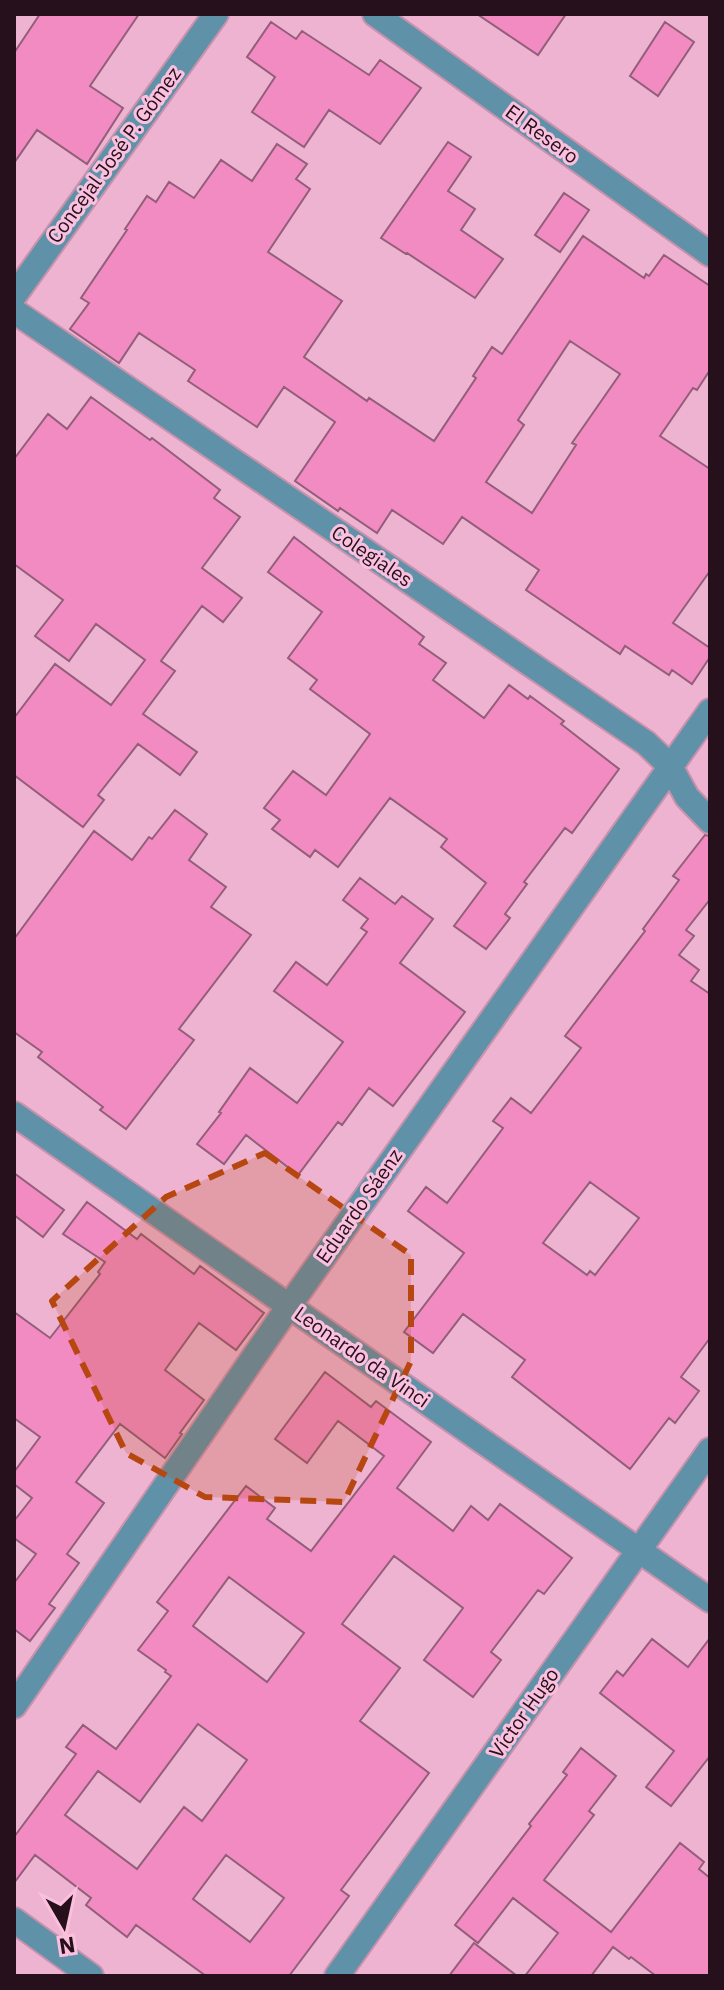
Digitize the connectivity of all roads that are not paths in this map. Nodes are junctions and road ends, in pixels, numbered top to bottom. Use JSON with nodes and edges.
{"nodes":[{"id":1,"x":216,"y":14,"type":"edge"},
{"id":2,"x":375,"y":14,"type":"edge"},
{"id":3,"x":710,"y":254,"type":"edge"},
{"id":4,"x":14,"y":296,"type":"edge"},
{"id":5,"x":14,"y":311,"type":"edge"},
{"id":6,"x":710,"y":711,"type":"edge"},
{"id":7,"x":670,"y":766,"type":"junction"},
{"id":8,"x":710,"y":821,"type":"edge"},
{"id":9,"x":14,"y":1114,"type":"edge"},
{"id":10,"x":289,"y":1306,"type":"junction"},
{"id":11,"x":710,"y":1450,"type":"edge"},
{"id":12,"x":639,"y":1551,"type":"junction"},
{"id":13,"x":710,"y":1600,"type":"edge"},
{"id":14,"x":14,"y":1706,"type":"edge"},
{"id":15,"x":14,"y":1920,"type":"edge"},
{"id":16,"x":91,"y":1976,"type":"edge"},
{"id":17,"x":337,"y":1976,"type":"edge"}],
"edges":[{"from":1,"to":4,"type":"street","name":"Concejal José P. Gómez"},
{"from":2,"to":3,"type":"street","name":"El Resero"},
{"from":5,"to":7,"type":"street","name":"Colegiales"},
{"from":6,"to":7,"type":"street","name":"Eduardo Sáenz"},
{"from":7,"to":8,"type":"street","name":"Colegiales"},
{"from":7,"to":10,"type":"street","name":"Eduardo Sáenz"},
{"from":9,"to":10,"type":"street","name":"Leonardo da Vinci"},
{"from":10,"to":12,"type":"street","name":"Leonardo da Vinci"},
{"from":10,"to":14,"type":"street","name":"Eduardo Sáenz"},
{"from":11,"to":12,"type":"street","name":"Víctor Hugo"},
{"from":12,"to":13,"type":"street","name":"Leonardo da Vinci"},
{"from":12,"to":17,"type":"street","name":"Víctor Hugo"},
{"from":15,"to":16,"type":"street"}]}
